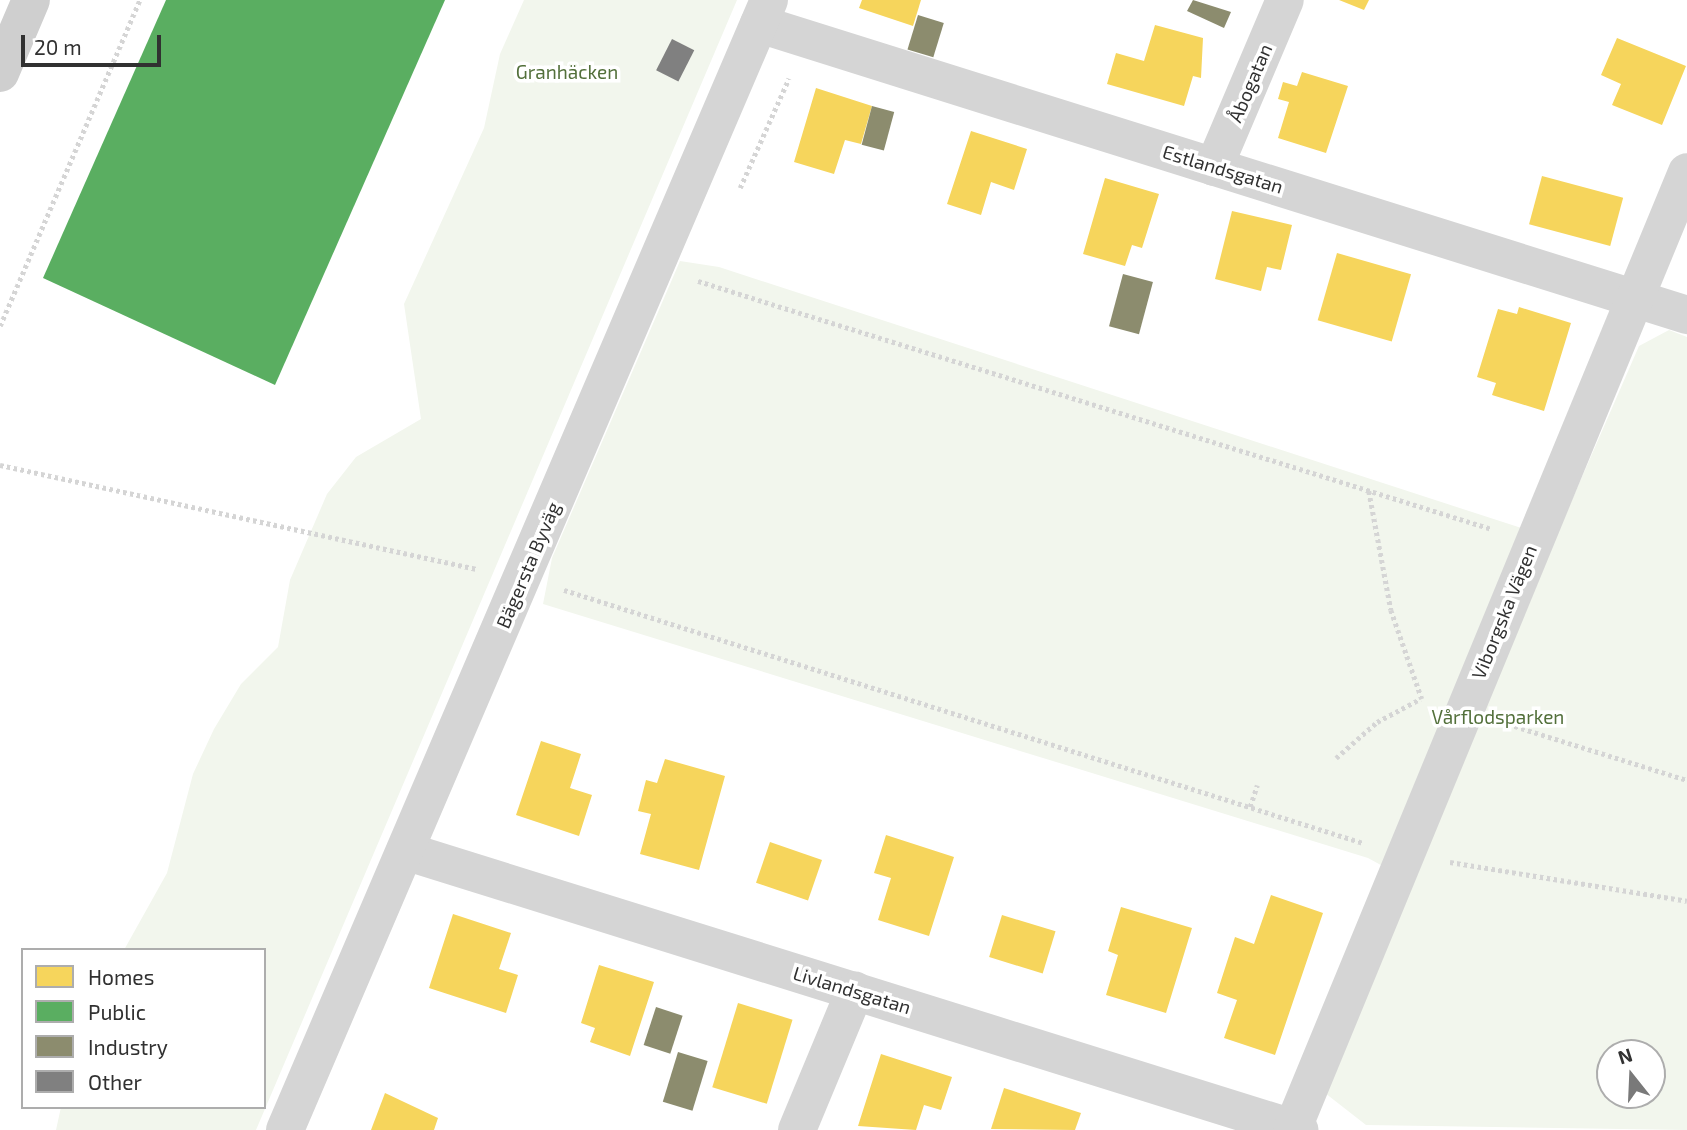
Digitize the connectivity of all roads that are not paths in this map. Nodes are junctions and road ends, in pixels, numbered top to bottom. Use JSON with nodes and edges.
{"nodes":[{"id":1,"x":31,"y":0,"type":"edge"},
{"id":2,"x":1285,"y":0,"type":"edge"},
{"id":3,"x":764,"y":12,"type":"edge"},
{"id":4,"x":0,"y":73,"type":"edge"},
{"id":5,"x":1214,"y":167,"type":"junction"},
{"id":6,"x":1687,"y":172,"type":"edge"},
{"id":7,"x":1634,"y":298,"type":"junction"},
{"id":8,"x":1687,"y":315,"type":"edge"},
{"id":9,"x":405,"y":851,"type":"junction"},
{"id":10,"x":855,"y":991,"type":"junction"},
{"id":11,"x":1294,"y":1129,"type":"edge"},
{"id":12,"x":285,"y":1130,"type":"edge"},
{"id":13,"x":797,"y":1130,"type":"edge"}],
"edges":[{"from":1,"to":4,"type":"main road"},
{"from":2,"to":5,"type":"street","name":"Åbogatan"},
{"from":3,"to":5,"type":"street","name":"Estlandsgatan"},
{"from":3,"to":9,"type":"street","name":"Bägersta Byväg"},
{"from":5,"to":7,"type":"street","name":"Estlandsgatan"},
{"from":6,"to":7,"type":"street","name":"Viborgska Vägen"},
{"from":7,"to":8,"type":"street","name":"Estlandsgatan"},
{"from":7,"to":11,"type":"street","name":"Viborgska Vägen"},
{"from":9,"to":10,"type":"street","name":"Livlandsgatan"},
{"from":9,"to":12,"type":"street","name":"Bägersta Byväg"},
{"from":10,"to":11,"type":"street","name":"Livlandsgatan"},
{"from":10,"to":13,"type":"street"}]}
